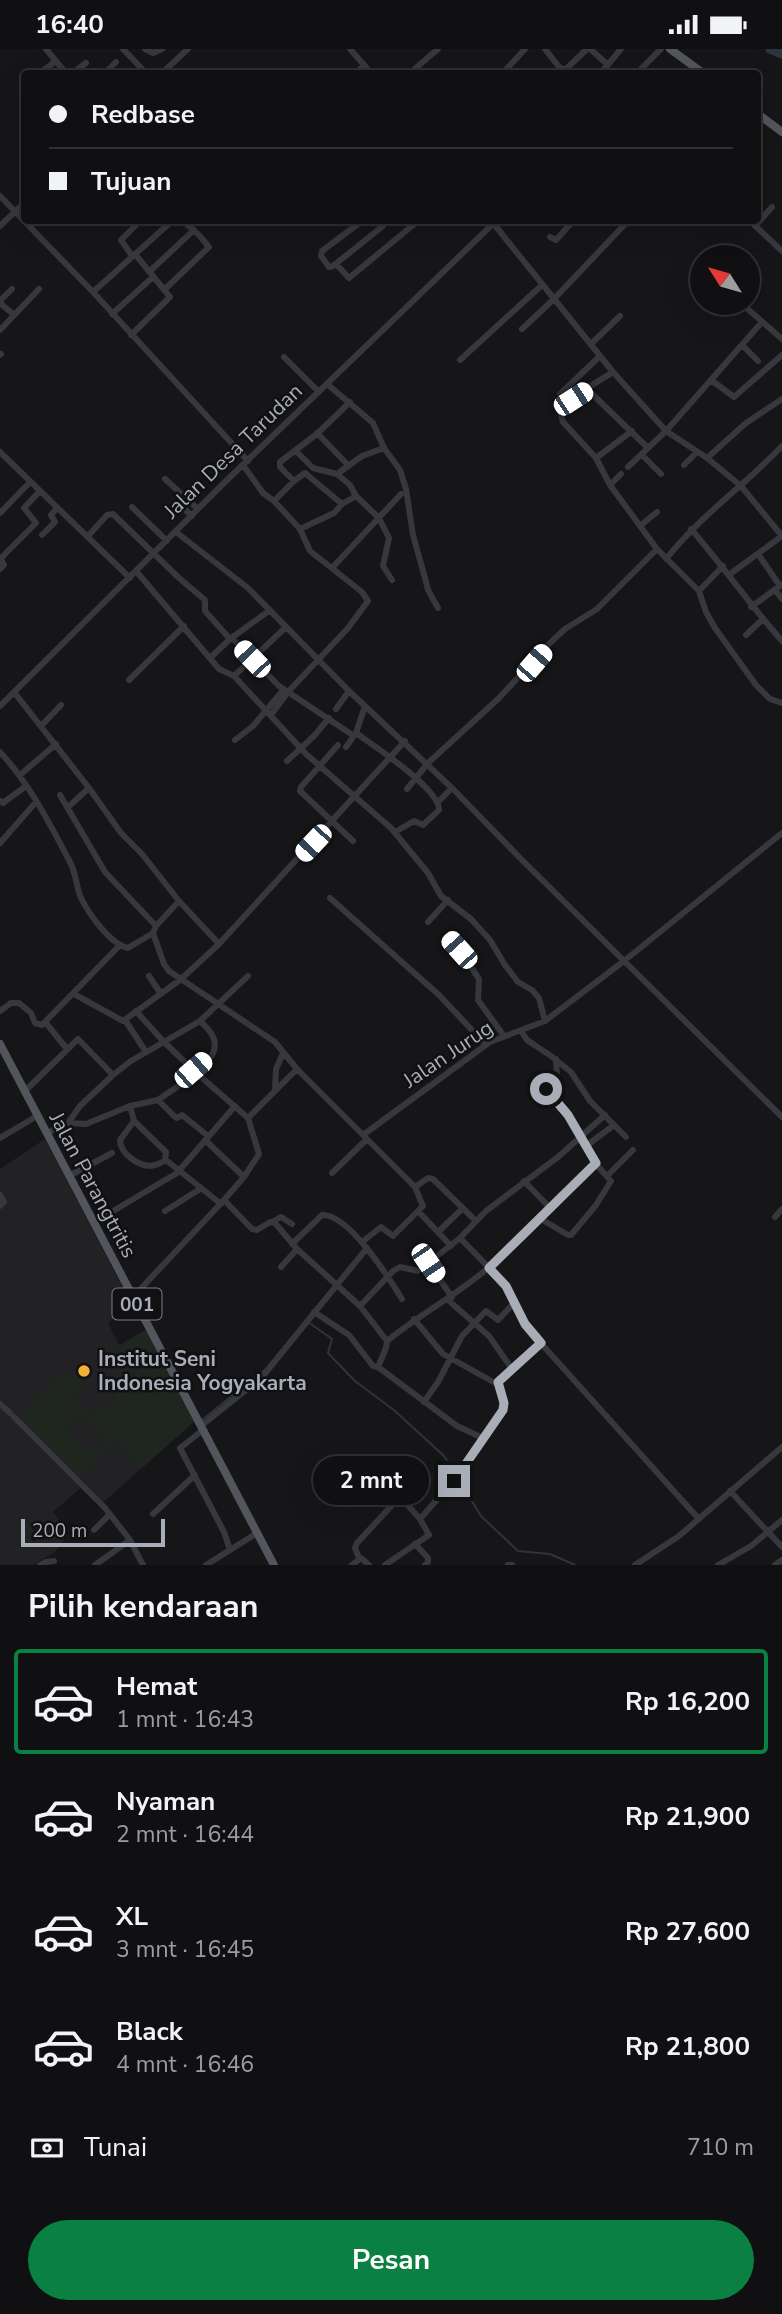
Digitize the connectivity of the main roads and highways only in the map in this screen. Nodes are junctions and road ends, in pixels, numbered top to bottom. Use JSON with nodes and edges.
{"nodes":[{"id":1,"x":670,"y":49,"type":"edge"},
{"id":2,"x":699,"y":70,"type":"edge"},
{"id":3,"x":761,"y":116,"type":"edge"},
{"id":4,"x":782,"y":132,"type":"edge"},
{"id":5,"x":0,"y":1044,"type":"edge"},
{"id":6,"x":274,"y":1565,"type":"edge"}],
"edges":[{"from":1,"to":2,"type":"main road"},
{"from":3,"to":4,"type":"main road"},
{"from":5,"to":6,"type":"main road","name":"Jalan Parangtritis","number":"001"}]}
